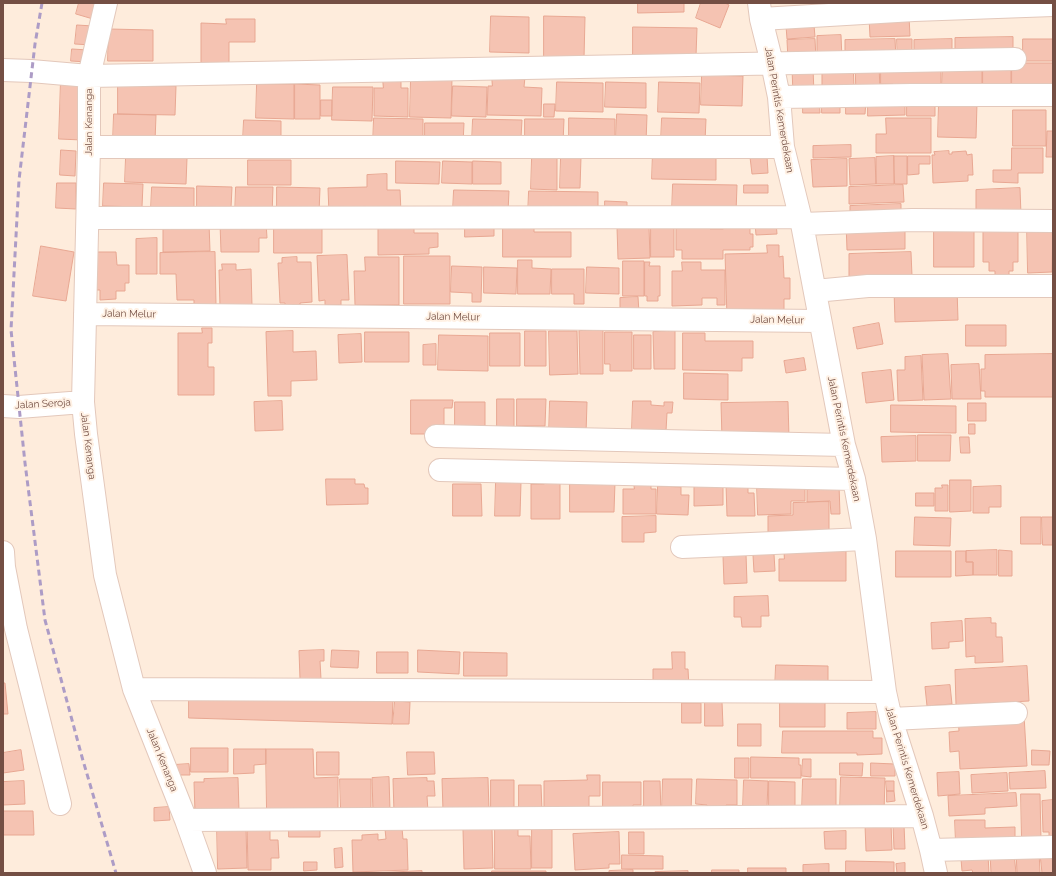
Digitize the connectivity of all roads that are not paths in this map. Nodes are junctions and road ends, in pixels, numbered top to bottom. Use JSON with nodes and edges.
{"nodes":[{"id":1,"x":106,"y":3,"type":"edge"},
{"id":2,"x":1053,"y":5,"type":"edge"},
{"id":3,"x":760,"y":11,"type":"edge"},
{"id":4,"x":1015,"y":59,"type":"dead end"},
{"id":5,"x":772,"y":63,"type":"junction"},
{"id":6,"x":3,"y":70,"type":"edge"},
{"id":7,"x":89,"y":76,"type":"junction"},
{"id":8,"x":1053,"y":95,"type":"edge"},
{"id":9,"x":778,"y":97,"type":"junction"},
{"id":10,"x":90,"y":147,"type":"junction"},
{"id":11,"x":783,"y":147,"type":"junction"},
{"id":12,"x":88,"y":218,"type":"junction"},
{"id":13,"x":801,"y":220,"type":"junction"},
{"id":14,"x":1053,"y":221,"type":"edge"},
{"id":15,"x":1053,"y":286,"type":"edge"},
{"id":16,"x":814,"y":291,"type":"junction"},
{"id":17,"x":85,"y":314,"type":"junction"},
{"id":18,"x":820,"y":320,"type":"junction"},
{"id":19,"x":83,"y":402,"type":"junction"},
{"id":20,"x":3,"y":406,"type":"edge"},
{"id":21,"x":436,"y":436,"type":"dead end"},
{"id":22,"x":844,"y":445,"type":"junction"},
{"id":23,"x":440,"y":470,"type":"dead end"},
{"id":24,"x":854,"y":479,"type":"junction"},
{"id":25,"x":865,"y":539,"type":"junction"},
{"id":26,"x":682,"y":547,"type":"dead end"},
{"id":27,"x":3,"y":552,"type":"edge"},
{"id":28,"x":134,"y":689,"type":"junction"},
{"id":29,"x":885,"y":692,"type":"junction"},
{"id":30,"x":1016,"y":713,"type":"dead end"},
{"id":31,"x":891,"y":719,"type":"junction"},
{"id":32,"x":60,"y":804,"type":"dead end"},
{"id":33,"x":922,"y":816,"type":"junction"},
{"id":34,"x":186,"y":820,"type":"junction"},
{"id":35,"x":1053,"y":847,"type":"edge"},
{"id":36,"x":931,"y":850,"type":"junction"},
{"id":37,"x":205,"y":873,"type":"edge"},
{"id":38,"x":936,"y":873,"type":"edge"}],
"edges":[{"from":1,"to":7,"type":"street","name":"Jalan Kenanga"},
{"from":2,"to":3,"type":"street"},
{"from":3,"to":5,"type":"street","name":"Jalan Perintis Kemerdekaan"},
{"from":4,"to":5,"type":"street"},
{"from":5,"to":7,"type":"street"},
{"from":5,"to":9,"type":"street","name":"Jalan Perintis Kemerdekaan"},
{"from":6,"to":7,"type":"street"},
{"from":7,"to":10,"type":"street","name":"Jalan Kenanga"},
{"from":8,"to":9,"type":"street"},
{"from":9,"to":11,"type":"street","name":"Jalan Perintis Kemerdekaan"},
{"from":10,"to":11,"type":"street"},
{"from":10,"to":12,"type":"street","name":"Jalan Kenanga"},
{"from":11,"to":13,"type":"street","name":"Jalan Perintis Kemerdekaan"},
{"from":12,"to":13,"type":"street"},
{"from":12,"to":17,"type":"street","name":"Jalan Kenanga"},
{"from":13,"to":14,"type":"street"},
{"from":13,"to":16,"type":"street","name":"Jalan Perintis Kemerdekaan"},
{"from":15,"to":16,"type":"street"},
{"from":16,"to":18,"type":"street","name":"Jalan Perintis Kemerdekaan"},
{"from":17,"to":18,"type":"street","name":"Jalan Melur"},
{"from":17,"to":19,"type":"street","name":"Jalan Kenanga"},
{"from":18,"to":22,"type":"street","name":"Jalan Perintis Kemerdekaan"},
{"from":19,"to":20,"type":"street","name":"Jalan Seroja"},
{"from":19,"to":28,"type":"street","name":"Jalan Kenanga"},
{"from":21,"to":22,"type":"street"},
{"from":22,"to":24,"type":"street","name":"Jalan Perintis Kemerdekaan"},
{"from":23,"to":24,"type":"street"},
{"from":24,"to":25,"type":"street","name":"Jalan Perintis Kemerdekaan"},
{"from":25,"to":26,"type":"street"},
{"from":25,"to":29,"type":"street","name":"Jalan Perintis Kemerdekaan"},
{"from":27,"to":32,"type":"street"},
{"from":28,"to":29,"type":"street"},
{"from":28,"to":34,"type":"street","name":"Jalan Kenanga"},
{"from":29,"to":31,"type":"street","name":"Jalan Perintis Kemerdekaan"},
{"from":30,"to":31,"type":"street"},
{"from":31,"to":33,"type":"street","name":"Jalan Perintis Kemerdekaan"},
{"from":33,"to":34,"type":"street"},
{"from":33,"to":36,"type":"street","name":"Jalan Perintis Kemerdekaan"},
{"from":34,"to":37,"type":"street","name":"Jalan Kenanga"},
{"from":35,"to":36,"type":"street"},
{"from":36,"to":38,"type":"street","name":"Jalan Perintis Kemerdekaan"}]}
